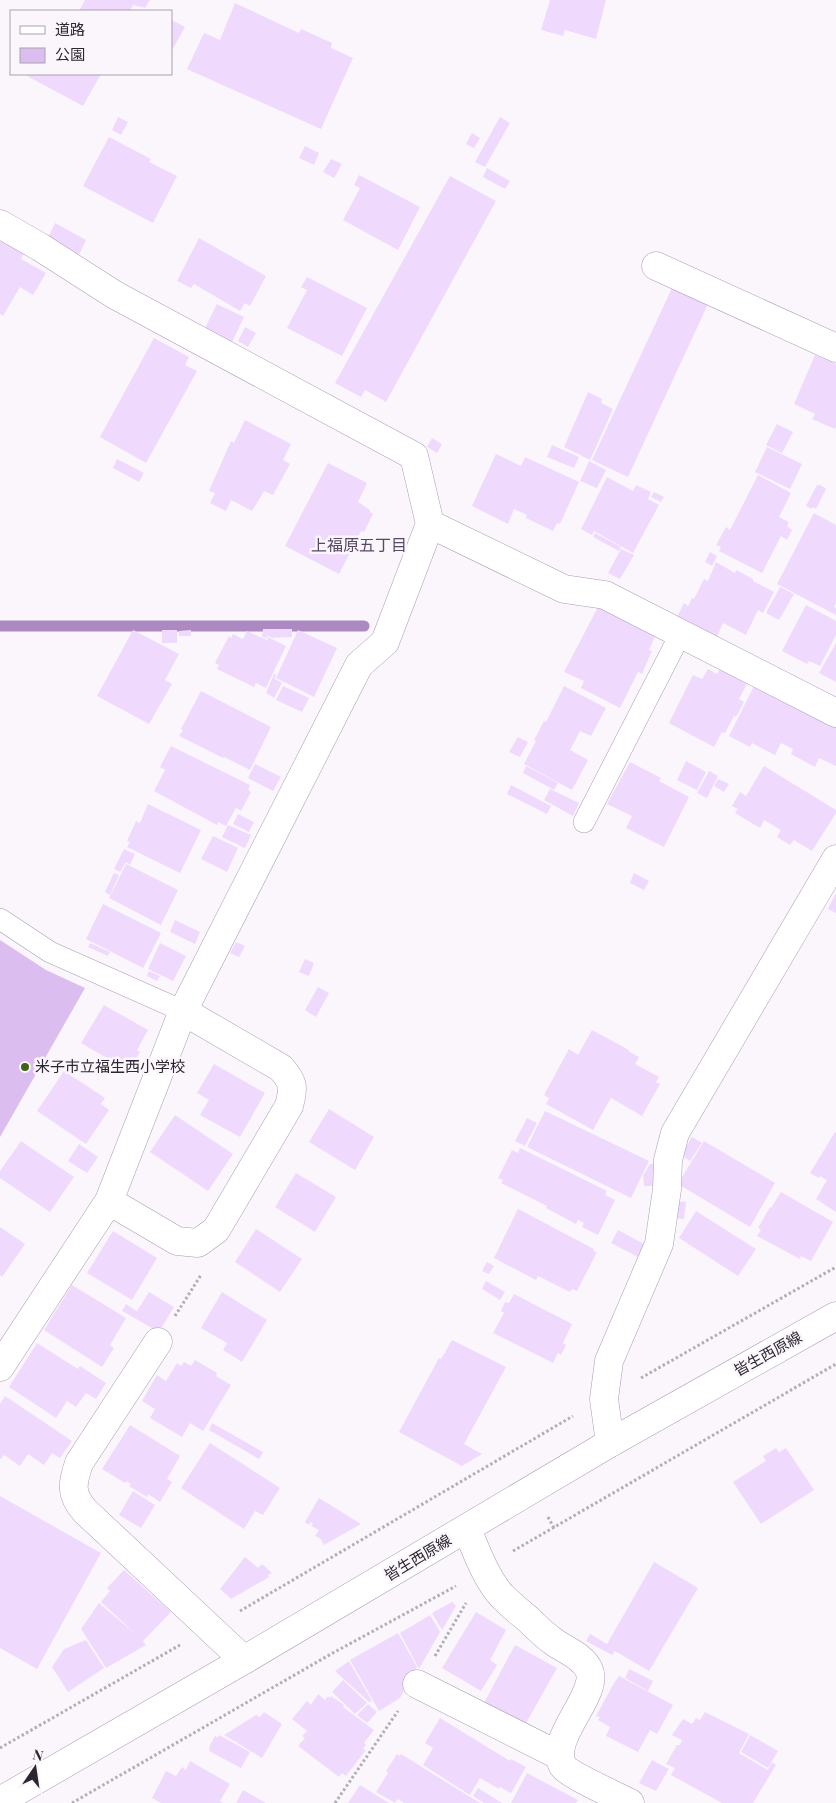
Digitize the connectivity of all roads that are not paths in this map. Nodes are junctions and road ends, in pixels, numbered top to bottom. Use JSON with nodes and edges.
{"nodes":[{"id":1,"x":0,"y":224,"type":"edge"},
{"id":2,"x":656,"y":266,"type":"dead end"},
{"id":3,"x":836,"y":348,"type":"edge"},
{"id":4,"x":430,"y":524,"type":"junction"},
{"id":5,"x":681,"y":633,"type":"junction"},
{"id":6,"x":836,"y":712,"type":"edge"},
{"id":7,"x":584,"y":822,"type":"dead end"},
{"id":8,"x":836,"y":859,"type":"edge"},
{"id":9,"x":0,"y":919,"type":"edge"},
{"id":10,"x":183,"y":1011,"type":"junction"},
{"id":11,"x":109,"y":1201,"type":"junction"},
{"id":12,"x":836,"y":1316,"type":"edge"},
{"id":13,"x":158,"y":1342,"type":"road end"},
{"id":14,"x":0,"y":1367,"type":"edge"},
{"id":15,"x":610,"y":1443,"type":"junction"},
{"id":16,"x":467,"y":1529,"type":"junction"},
{"id":17,"x":244,"y":1660,"type":"junction"},
{"id":18,"x":416,"y":1684,"type":"dead end"},
{"id":19,"x":560,"y":1756,"type":"junction"},
{"id":20,"x":0,"y":1801,"type":"edge"},
{"id":21,"x":621,"y":1801,"type":"edge"}],
"edges":[{"from":1,"to":4,"type":"street"},
{"from":2,"to":3,"type":"street"},
{"from":4,"to":5,"type":"street"},
{"from":4,"to":10,"type":"street"},
{"from":5,"to":6,"type":"street"},
{"from":5,"to":7,"type":"lane"},
{"from":8,"to":15,"type":"street"},
{"from":9,"to":10,"type":"lane"},
{"from":10,"to":11,"type":"street"},
{"from":10,"to":11,"type":"street"},
{"from":11,"to":14,"type":"street"},
{"from":12,"to":15,"type":"street","name":"皆生西原線"},
{"from":13,"to":17,"type":"street"},
{"from":15,"to":16,"type":"street","name":"皆生西原線"},
{"from":16,"to":17,"type":"street","name":"皆生西原線"},
{"from":16,"to":19,"type":"street"},
{"from":17,"to":20,"type":"street","name":"皆生西原線"},
{"from":18,"to":19,"type":"street"},
{"from":19,"to":21,"type":"street"}]}
